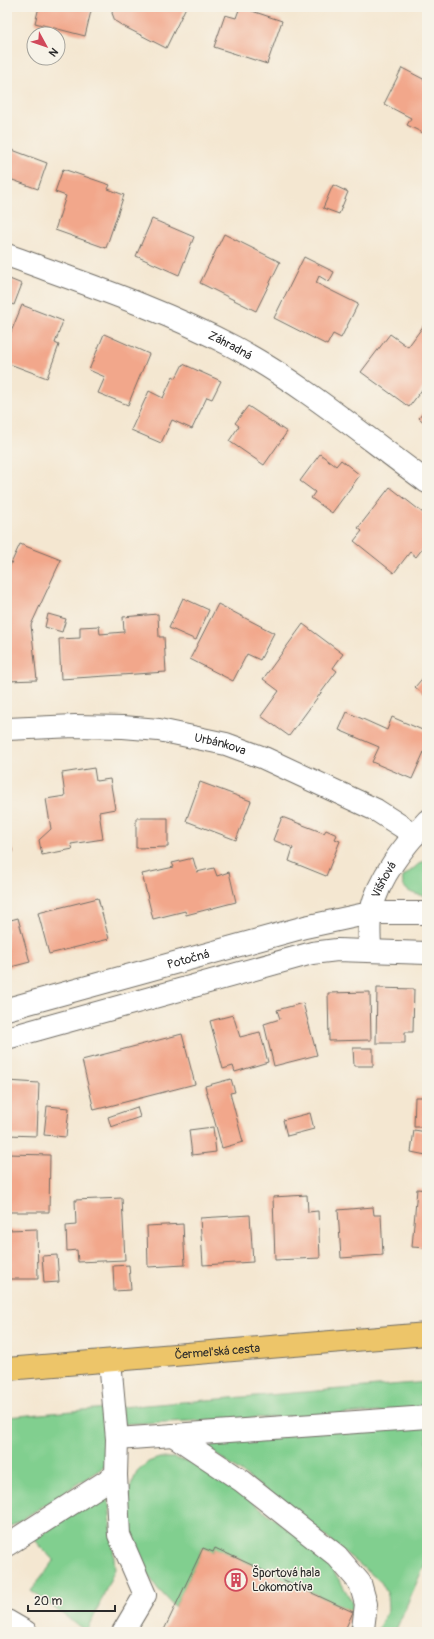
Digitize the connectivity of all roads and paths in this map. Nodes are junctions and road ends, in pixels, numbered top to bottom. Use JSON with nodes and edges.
{"nodes":[{"id":1,"x":7,"y":255,"type":"edge"},
{"id":2,"x":427,"y":482,"type":"edge"},
{"id":3,"x":7,"y":729,"type":"edge"},
{"id":4,"x":421,"y":828,"type":"edge"},
{"id":5,"x":370,"y":913,"type":"junction"},
{"id":6,"x":427,"y":913,"type":"edge"},
{"id":7,"x":370,"y":951,"type":"junction"},
{"id":8,"x":427,"y":953,"type":"edge"},
{"id":9,"x":7,"y":1009,"type":"edge"},
{"id":10,"x":7,"y":1038,"type":"edge"},
{"id":11,"x":427,"y":1334,"type":"edge"},
{"id":12,"x":110,"y":1361,"type":"junction"},
{"id":13,"x":7,"y":1369,"type":"edge"},
{"id":14,"x":427,"y":1417,"type":"edge"},
{"id":15,"x":173,"y":1435,"type":"junction"},
{"id":16,"x":117,"y":1439,"type":"junction"},
{"id":17,"x":116,"y":1475,"type":"junction"},
{"id":18,"x":7,"y":1545,"type":"edge"},
{"id":19,"x":7,"y":1622,"type":"edge"},
{"id":20,"x":26,"y":1632,"type":"edge"},
{"id":21,"x":123,"y":1632,"type":"edge"},
{"id":22,"x":361,"y":1632,"type":"edge"}],
"edges":[{"from":1,"to":2,"type":"street","name":"Záhradná"},
{"from":3,"to":4,"type":"street","name":"Urbánkova"},
{"from":4,"to":5,"type":"street","name":"Višňová"},
{"from":5,"to":6,"type":"street"},
{"from":5,"to":7,"type":"street","name":"Višňová"},
{"from":5,"to":9,"type":"street","name":"Potočná"},
{"from":7,"to":8,"type":"street"},
{"from":7,"to":10,"type":"street"},
{"from":11,"to":12,"type":"main road","name":"Čermeľská cesta"},
{"from":12,"to":13,"type":"main road","name":"Čermeľská cesta"},
{"from":12,"to":16,"type":"street"},
{"from":14,"to":15,"type":"street"},
{"from":15,"to":16,"type":"street"},
{"from":15,"to":22,"type":"street"},
{"from":16,"to":17,"type":"street"},
{"from":17,"to":18,"type":"street"},
{"from":17,"to":21,"type":"street"},
{"from":19,"to":20,"type":"street"}]}
